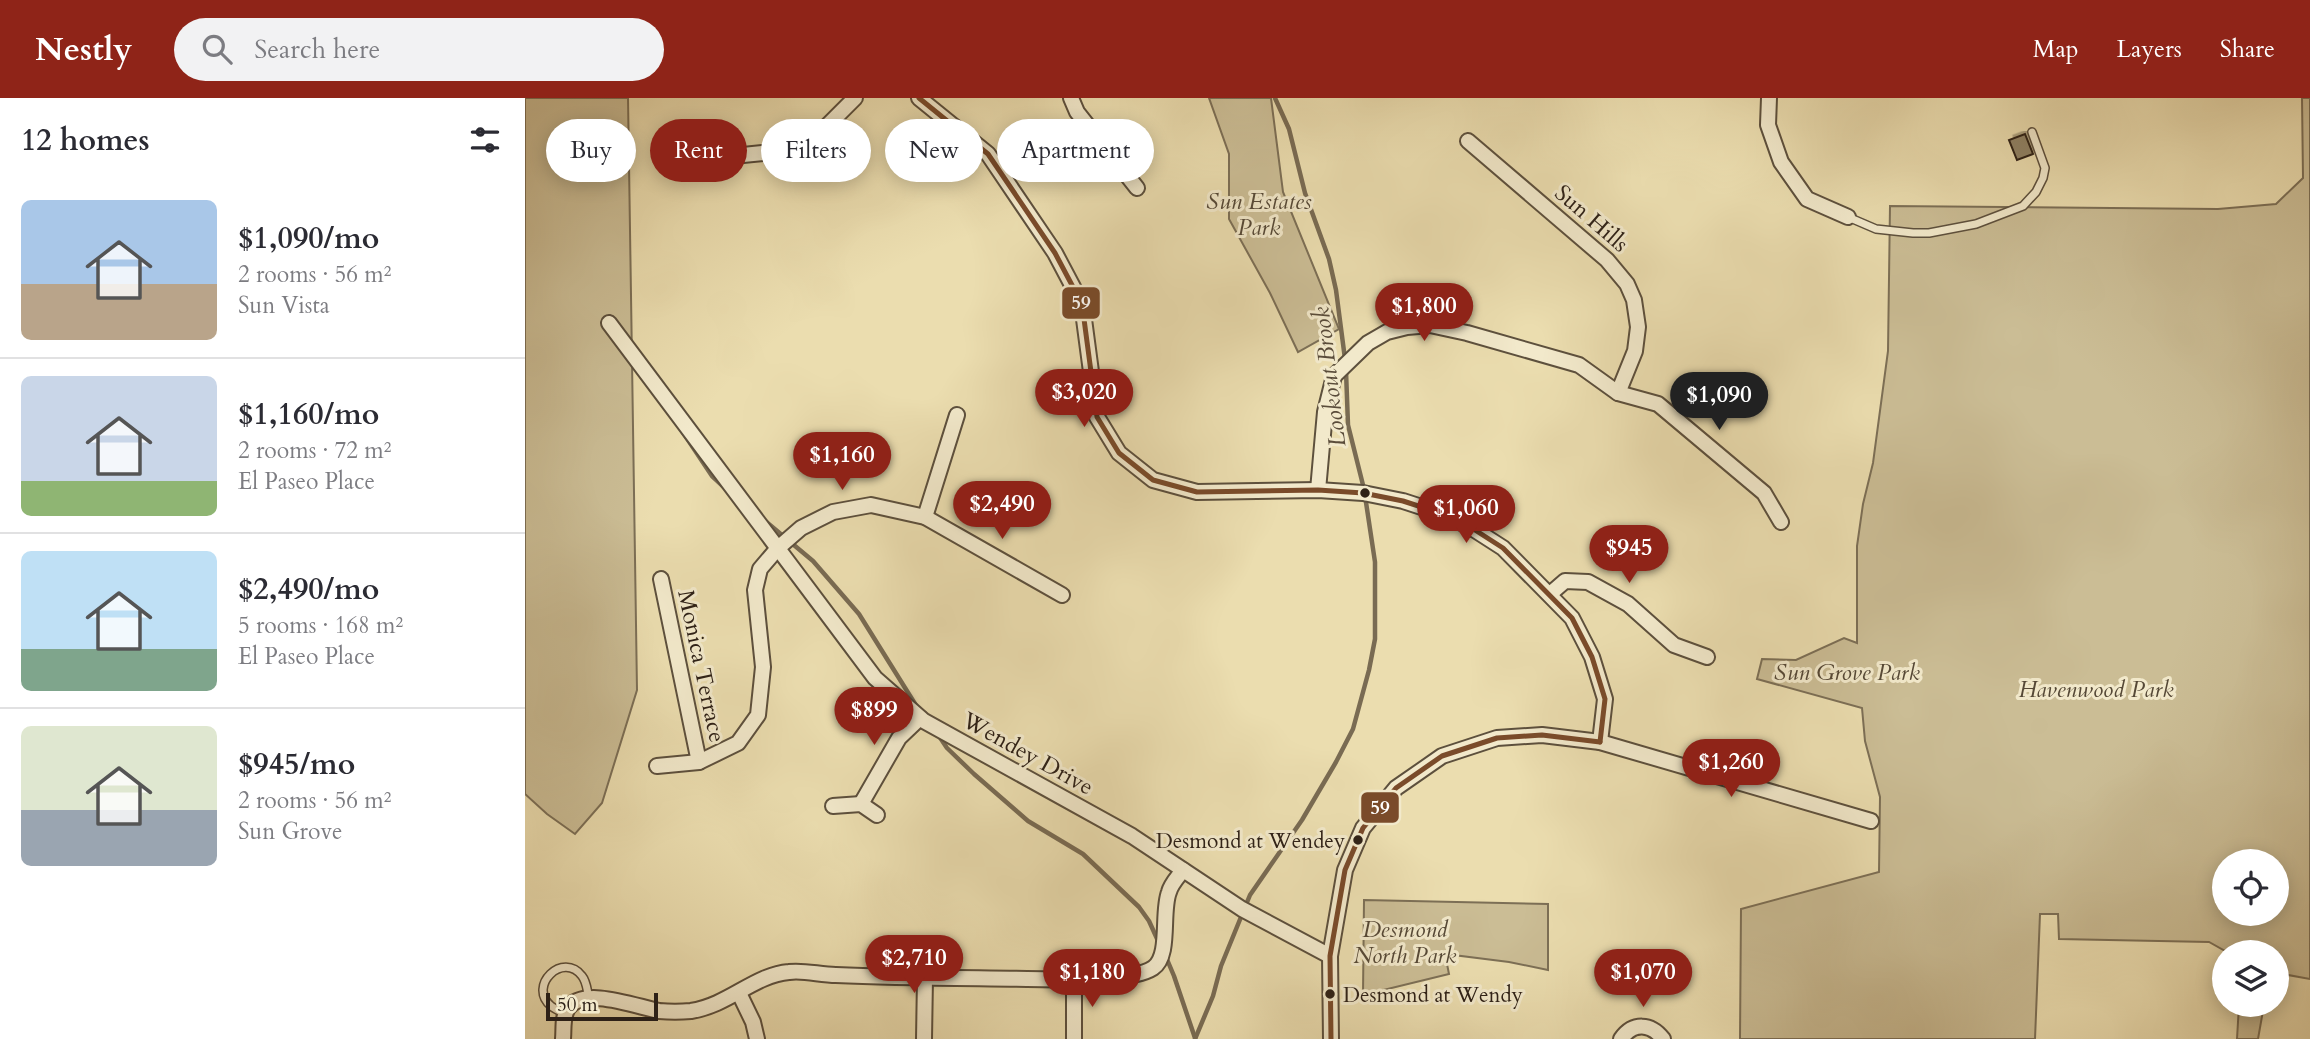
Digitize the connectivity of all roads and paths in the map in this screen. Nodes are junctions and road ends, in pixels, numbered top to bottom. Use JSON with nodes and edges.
{"nodes":[{"id":1,"x":855,"y":98,"type":"edge"},
{"id":2,"x":919,"y":98,"type":"edge"},
{"id":3,"x":1071,"y":98,"type":"edge"},
{"id":4,"x":1769,"y":98,"type":"edge"},
{"id":5,"x":2032,"y":132,"type":"dead end"},
{"id":6,"x":1468,"y":141,"type":"dead end"},
{"id":7,"x":747,"y":155,"type":"edge"},
{"id":8,"x":1137,"y":188,"type":"dead end"},
{"id":9,"x":1848,"y":217,"type":"joint"},
{"id":10,"x":609,"y":323,"type":"dead end"},
{"id":11,"x":1618,"y":393,"type":"junction"},
{"id":12,"x":957,"y":415,"type":"dead end"},
{"id":13,"x":1318,"y":490,"type":"junction"},
{"id":14,"x":925,"y":517,"type":"junction"},
{"id":15,"x":1781,"y":522,"type":"dead end"},
{"id":16,"x":778,"y":548,"type":"junction"},
{"id":17,"x":661,"y":579,"type":"dead end"},
{"id":18,"x":1550,"y":594,"type":"junction"},
{"id":19,"x":1062,"y":595,"type":"dead end"},
{"id":20,"x":1707,"y":657,"type":"dead end"},
{"id":21,"x":920,"y":718,"type":"junction"},
{"id":22,"x":1600,"y":742,"type":"junction"},
{"id":23,"x":699,"y":762,"type":"junction"},
{"id":24,"x":657,"y":766,"type":"dead end"},
{"id":25,"x":861,"y":804,"type":"junction"},
{"id":26,"x":833,"y":806,"type":"dead end"},
{"id":27,"x":877,"y":815,"type":"dead end"},
{"id":28,"x":1871,"y":821,"type":"dead end"},
{"id":29,"x":1183,"y":870,"type":"junction"},
{"id":30,"x":1330,"y":956,"type":"junction"},
{"id":31,"x":925,"y":978,"type":"junction"},
{"id":32,"x":1074,"y":979,"type":"junction"},
{"id":33,"x":739,"y":993,"type":"junction"},
{"id":34,"x":589,"y":998,"type":"junction"},
{"id":35,"x":565,"y":1014,"type":"junction"},
{"id":36,"x":563,"y":1039,"type":"edge"},
{"id":37,"x":757,"y":1039,"type":"edge"},
{"id":38,"x":924,"y":1039,"type":"edge"},
{"id":39,"x":1074,"y":1039,"type":"edge"},
{"id":40,"x":1331,"y":1039,"type":"edge"},
{"id":41,"x":1621,"y":1039,"type":"edge"},
{"id":42,"x":1663,"y":1039,"type":"edge"}],
"edges":[{"from":1,"to":7,"type":"street"},
{"from":2,"to":13,"type":"street"},
{"from":3,"to":8,"type":"street"},
{"from":4,"to":9,"type":"street"},
{"from":5,"to":9,"type":"lane"},
{"from":6,"to":11,"type":"street","name":"Sun Hills"},
{"from":10,"to":16,"type":"street","name":"Wendey Drive"},
{"from":11,"to":13,"type":"street"},
{"from":11,"to":15,"type":"street"},
{"from":12,"to":14,"type":"street"},
{"from":13,"to":18,"type":"street"},
{"from":14,"to":16,"type":"street","name":"Monica Terrace"},
{"from":14,"to":19,"type":"street","name":"Monica Terrace"},
{"from":16,"to":21,"type":"street","name":"Wendey Drive"},
{"from":16,"to":23,"type":"street","name":"Monica Terrace"},
{"from":17,"to":23,"type":"street","name":"Monica Terrace"},
{"from":18,"to":20,"type":"street"},
{"from":18,"to":22,"type":"street"},
{"from":21,"to":25,"type":"street"},
{"from":21,"to":29,"type":"street","name":"Wendey Drive"},
{"from":22,"to":28,"type":"street"},
{"from":22,"to":30,"type":"street"},
{"from":23,"to":24,"type":"street","name":"Monica Terrace"},
{"from":25,"to":26,"type":"street"},
{"from":25,"to":27,"type":"street"},
{"from":29,"to":30,"type":"street","name":"Wendey Drive"},
{"from":29,"to":32,"type":"street"},
{"from":30,"to":40,"type":"street"},
{"from":31,"to":32,"type":"street"},
{"from":31,"to":33,"type":"street"},
{"from":31,"to":38,"type":"street"},
{"from":32,"to":39,"type":"street"},
{"from":33,"to":34,"type":"street"},
{"from":33,"to":37,"type":"street"},
{"from":34,"to":35,"type":"street"},
{"from":34,"to":35,"type":"lane"},
{"from":35,"to":36,"type":"street"},
{"from":41,"to":42,"type":"street"}]}
